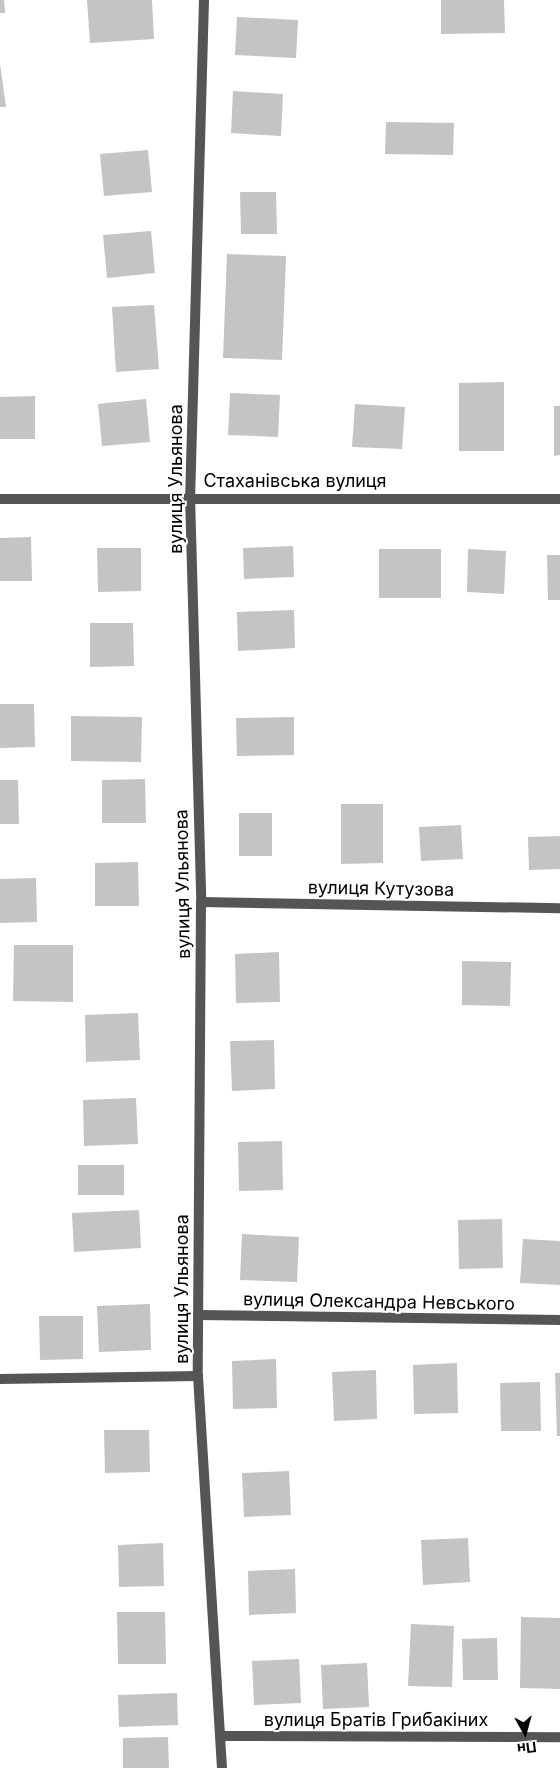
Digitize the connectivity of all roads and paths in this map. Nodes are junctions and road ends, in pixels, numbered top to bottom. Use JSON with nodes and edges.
{"nodes":[{"id":1,"x":204,"y":0,"type":"edge"},
{"id":2,"x":190,"y":496,"type":"junction"},
{"id":3,"x":0,"y":499,"type":"edge"},
{"id":4,"x":560,"y":499,"type":"edge"},
{"id":5,"x":201,"y":902,"type":"junction"},
{"id":6,"x":560,"y":908,"type":"edge"},
{"id":7,"x":198,"y":1315,"type":"junction"},
{"id":8,"x":560,"y":1320,"type":"edge"},
{"id":9,"x":198,"y":1376,"type":"junction"},
{"id":10,"x":0,"y":1379,"type":"edge"},
{"id":11,"x":221,"y":1736,"type":"junction"},
{"id":12,"x":560,"y":1737,"type":"edge"},
{"id":13,"x":222,"y":1768,"type":"edge"}],
"edges":[{"from":1,"to":2,"type":"street","name":"вулиця Ульянова"},
{"from":2,"to":3,"type":"street","name":"Стаханівська вулиця"},
{"from":2,"to":4,"type":"street","name":"Стаханівська вулиця"},
{"from":2,"to":5,"type":"street","name":"вулиця Ульянова"},
{"from":5,"to":6,"type":"street","name":"вулиця Кутузова"},
{"from":5,"to":7,"type":"street","name":"вулиця Ульянова"},
{"from":7,"to":8,"type":"street","name":"вулиця Олександра Невського"},
{"from":7,"to":9,"type":"street","name":"вулиця Ульянова"},
{"from":9,"to":10,"type":"street"},
{"from":9,"to":11,"type":"street","name":"вулиця Ульянова"},
{"from":11,"to":12,"type":"street","name":"вулиця Братів Грибакіних"},
{"from":11,"to":13,"type":"street","name":"вулиця Ульянова"}]}
